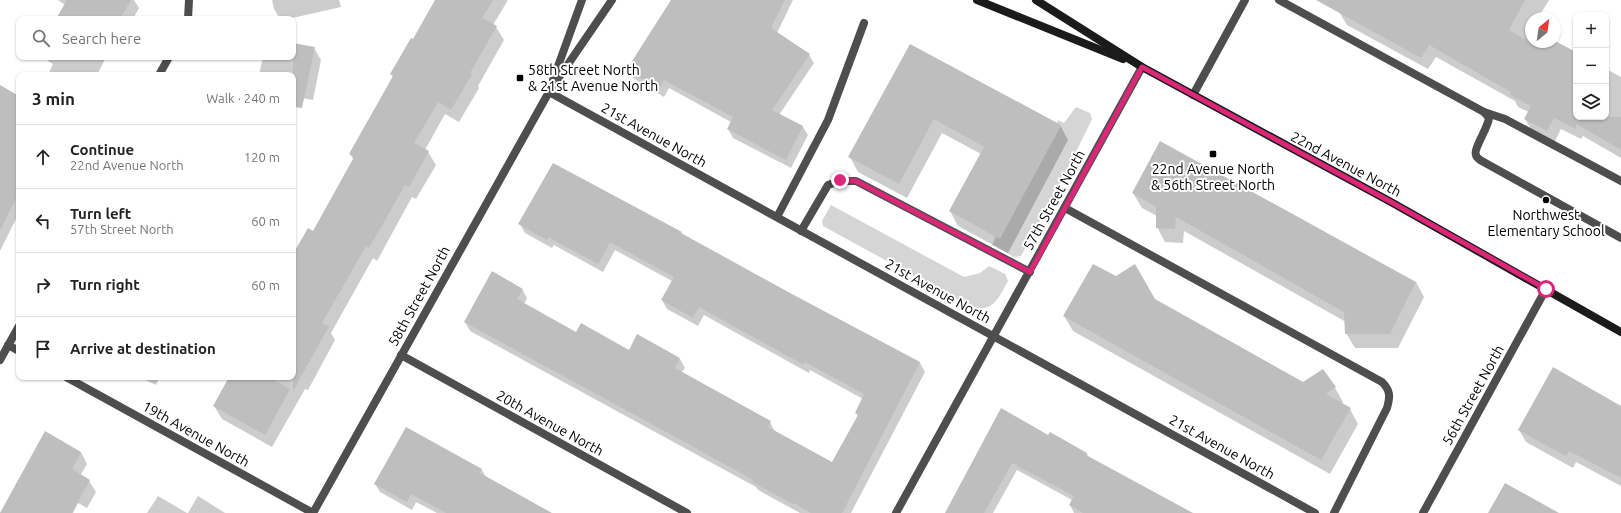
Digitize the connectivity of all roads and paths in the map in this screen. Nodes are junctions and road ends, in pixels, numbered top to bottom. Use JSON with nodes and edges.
{"nodes":[{"id":1,"x":189,"y":0,"type":"edge"},
{"id":2,"x":582,"y":0,"type":"edge"},
{"id":3,"x":612,"y":0,"type":"edge"},
{"id":4,"x":977,"y":0,"type":"edge"},
{"id":5,"x":1036,"y":0,"type":"edge"},
{"id":6,"x":1245,"y":0,"type":"edge"},
{"id":7,"x":1279,"y":0,"type":"edge"},
{"id":8,"x":188,"y":16,"type":"edge"},
{"id":9,"x":864,"y":23,"type":"dead end"},
{"id":10,"x":167,"y":60,"type":"edge"},
{"id":11,"x":1142,"y":67,"type":"junction"},
{"id":12,"x":161,"y":72,"type":"edge"},
{"id":13,"x":549,"y":92,"type":"junction"},
{"id":14,"x":1193,"y":95,"type":"junction"},
{"id":15,"x":1484,"y":112,"type":"junction"},
{"id":16,"x":1621,"y":181,"type":"edge"},
{"id":17,"x":1065,"y":208,"type":"junction"},
{"id":18,"x":777,"y":217,"type":"junction"},
{"id":19,"x":801,"y":231,"type":"junction"},
{"id":20,"x":1621,"y":238,"type":"edge"},
{"id":21,"x":1030,"y":272,"type":"junction"},
{"id":22,"x":1546,"y":289,"type":"junction"},
{"id":23,"x":16,"y":331,"type":"edge"},
{"id":24,"x":1621,"y":332,"type":"edge"},
{"id":25,"x":994,"y":336,"type":"junction"},
{"id":26,"x":8,"y":345,"type":"junction"},
{"id":27,"x":16,"y":349,"type":"edge"},
{"id":28,"x":400,"y":355,"type":"junction"},
{"id":29,"x":0,"y":360,"type":"edge"},
{"id":30,"x":71,"y":380,"type":"edge"},
{"id":31,"x":313,"y":513,"type":"edge"},
{"id":32,"x":686,"y":513,"type":"edge"},
{"id":33,"x":896,"y":513,"type":"edge"},
{"id":34,"x":1315,"y":513,"type":"edge"},
{"id":35,"x":1334,"y":513,"type":"edge"},
{"id":36,"x":1423,"y":513,"type":"edge"}],
"edges":[{"from":1,"to":8,"type":"street"},
{"from":2,"to":13,"type":"street","name":"58th Street North"},
{"from":3,"to":13,"type":"street","name":"58th Street North"},
{"from":4,"to":11,"type":"main road","name":"22nd Avenue North"},
{"from":5,"to":11,"type":"main road","name":"22nd Avenue North"},
{"from":6,"to":14,"type":"street"},
{"from":7,"to":15,"type":"street"},
{"from":9,"to":18,"type":"street"},
{"from":10,"to":12,"type":"street"},
{"from":11,"to":14,"type":"main road","name":"22nd Avenue North"},
{"from":11,"to":17,"type":"street","name":"57th Street North"},
{"from":13,"to":18,"type":"street","name":"21st Avenue North"},
{"from":13,"to":28,"type":"street","name":"58th Street North"},
{"from":14,"to":22,"type":"main road","name":"22nd Avenue North"},
{"from":15,"to":16,"type":"street"},
{"from":15,"to":20,"type":"street"},
{"from":17,"to":21,"type":"street","name":"57th Street North"},
{"from":17,"to":35,"type":"street"},
{"from":18,"to":19,"type":"street","name":"21st Avenue North"},
{"from":19,"to":21,"type":"street"},
{"from":19,"to":25,"type":"street","name":"21st Avenue North"},
{"from":21,"to":25,"type":"street","name":"57th Street North"},
{"from":22,"to":24,"type":"main road","name":"22nd Avenue North"},
{"from":22,"to":36,"type":"street","name":"56th Street North"},
{"from":23,"to":26,"type":"street"},
{"from":25,"to":33,"type":"street","name":"57th Street North"},
{"from":25,"to":34,"type":"street","name":"21st Avenue North"},
{"from":26,"to":27,"type":"street"},
{"from":26,"to":29,"type":"street"},
{"from":28,"to":31,"type":"street","name":"58th Street North"},
{"from":28,"to":32,"type":"street","name":"20th Avenue North"},
{"from":30,"to":31,"type":"street","name":"19th Avenue North"}]}
